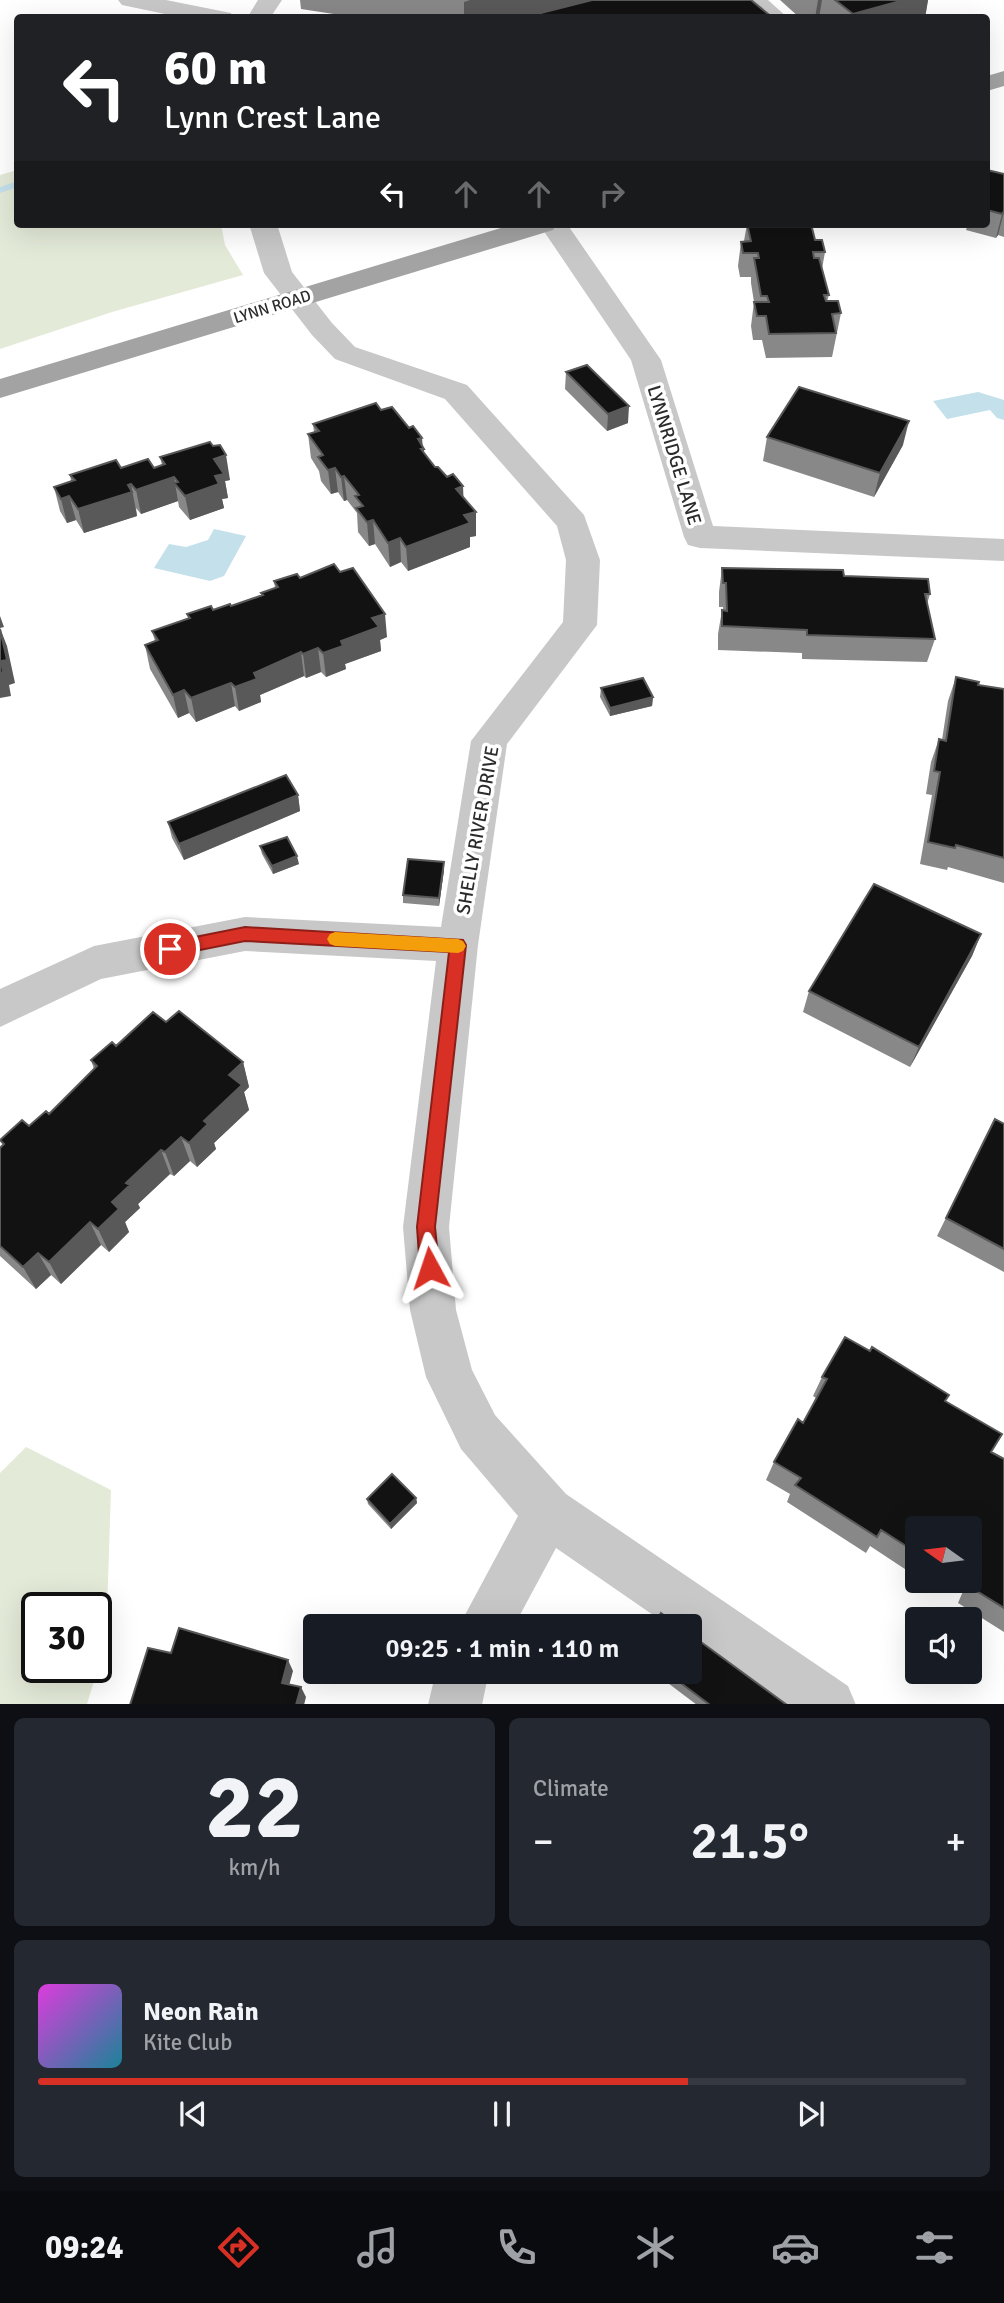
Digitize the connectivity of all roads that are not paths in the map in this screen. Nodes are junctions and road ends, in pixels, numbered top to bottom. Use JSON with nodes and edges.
{"nodes":[{"id":1,"x":130,"y":0,"type":"edge"},
{"id":2,"x":753,"y":0,"type":"edge"},
{"id":3,"x":198,"y":6,"type":"edge"},
{"id":4,"x":215,"y":14,"type":"edge"},
{"id":5,"x":772,"y":14,"type":"edge"},
{"id":6,"x":264,"y":228,"type":"edge"},
{"id":7,"x":530,"y":228,"type":"edge"},
{"id":8,"x":556,"y":228,"type":"edge"},
{"id":9,"x":299,"y":298,"type":"junction"},
{"id":10,"x":0,"y":389,"type":"edge"},
{"id":11,"x":1004,"y":550,"type":"edge"},
{"id":12,"x":458,"y":945,"type":"junction"},
{"id":13,"x":0,"y":1009,"type":"edge"},
{"id":14,"x":548,"y":1512,"type":"junction"},
{"id":15,"x":492,"y":1614,"type":"edge"},
{"id":16,"x":459,"y":1684,"type":"edge"},
{"id":17,"x":454,"y":1704,"type":"edge"},
{"id":18,"x":829,"y":1704,"type":"edge"}],
"edges":[{"from":1,"to":3,"type":"street"},
{"from":2,"to":5,"type":"street"},
{"from":3,"to":4,"type":"street"},
{"from":6,"to":9,"type":"street","name":"SHELLY RIVER DRIVE"},
{"from":7,"to":9,"type":"main road","name":"LYNN ROAD"},
{"from":8,"to":11,"type":"street","name":"LYNNRIDGE LANE"},
{"from":9,"to":10,"type":"main road","name":"LYNN ROAD"},
{"from":9,"to":12,"type":"street","name":"SHELLY RIVER DRIVE"},
{"from":12,"to":13,"type":"street"},
{"from":12,"to":14,"type":"street","name":"SHELLY RIVER DRIVE"},
{"from":14,"to":15,"type":"street"},
{"from":14,"to":18,"type":"street","name":"SHELLY RIVER DRIVE"},
{"from":16,"to":17,"type":"street"}]}
